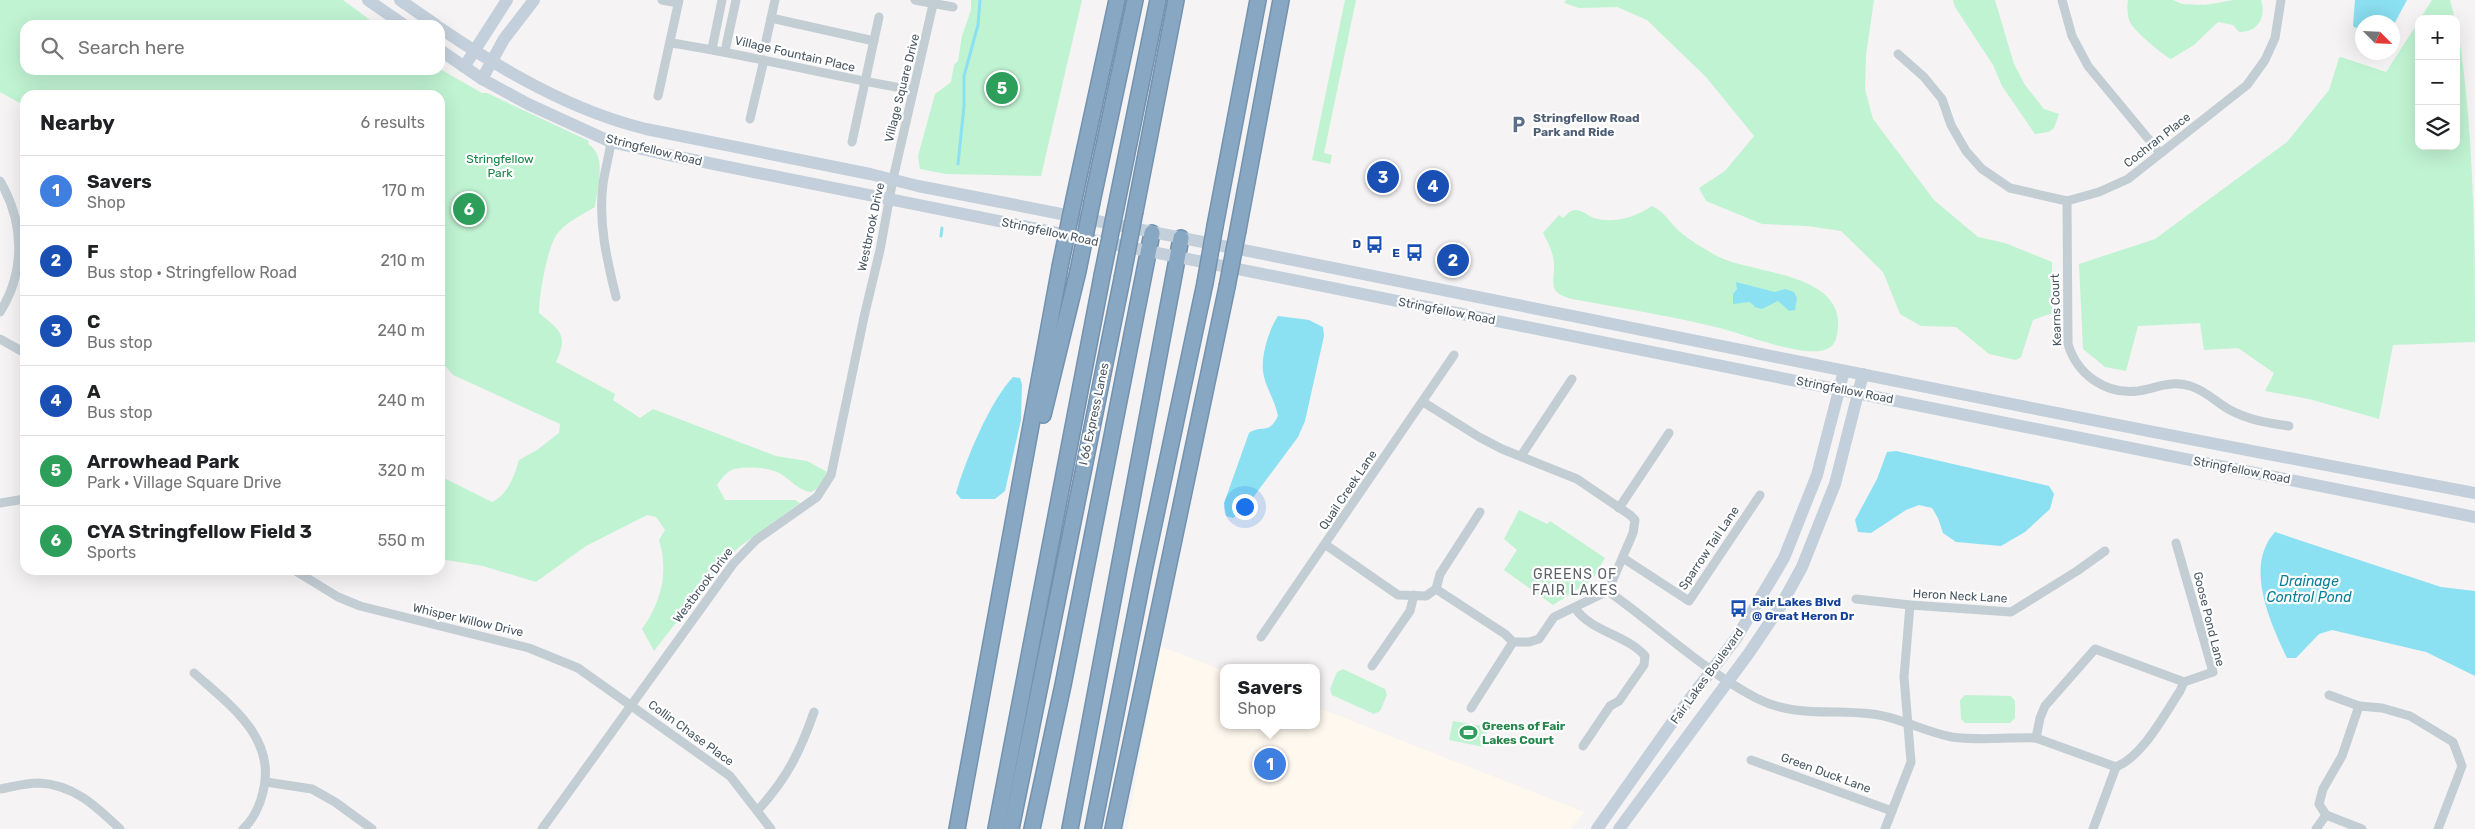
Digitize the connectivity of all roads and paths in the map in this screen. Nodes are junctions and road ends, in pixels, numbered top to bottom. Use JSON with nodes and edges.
{"nodes":[{"id":1,"x":368,"y":0,"type":"edge"},
{"id":2,"x":400,"y":0,"type":"edge"},
{"id":3,"x":506,"y":0,"type":"edge"},
{"id":4,"x":534,"y":0,"type":"edge"},
{"id":5,"x":662,"y":0,"type":"edge"},
{"id":6,"x":722,"y":0,"type":"edge"},
{"id":7,"x":736,"y":0,"type":"edge"},
{"id":8,"x":775,"y":0,"type":"edge"},
{"id":9,"x":915,"y":0,"type":"edge"},
{"id":10,"x":1117,"y":0,"type":"edge"},
{"id":11,"x":1135,"y":0,"type":"edge"},
{"id":12,"x":1158,"y":0,"type":"edge"},
{"id":13,"x":1176,"y":0,"type":"edge"},
{"id":14,"x":1258,"y":0,"type":"edge"},
{"id":15,"x":1281,"y":0,"type":"edge"},
{"id":16,"x":2062,"y":0,"type":"edge"},
{"id":17,"x":2281,"y":0,"type":"edge"},
{"id":18,"x":678,"y":1,"type":"edge"},
{"id":19,"x":934,"y":1,"type":"edge"},
{"id":20,"x":953,"y":7,"type":"dead end"},
{"id":21,"x":879,"y":17,"type":"dead end"},
{"id":22,"x":771,"y":18,"type":"junction"},
{"id":23,"x":397,"y":20,"type":"edge"},
{"id":24,"x":429,"y":20,"type":"edge"},
{"id":25,"x":445,"y":31,"type":"edge"},
{"id":26,"x":766,"y":41,"type":"dead end"},
{"id":27,"x":874,"y":41,"type":"junction"},
{"id":28,"x":670,"y":43,"type":"junction"},
{"id":29,"x":712,"y":49,"type":"junction"},
{"id":30,"x":474,"y":51,"type":"junction"},
{"id":31,"x":725,"y":51,"type":"junction"},
{"id":32,"x":445,"y":54,"type":"edge"},
{"id":33,"x":1898,"y":54,"type":"dead end"},
{"id":34,"x":764,"y":60,"type":"junction"},
{"id":35,"x":493,"y":62,"type":"junction"},
{"id":36,"x":464,"y":68,"type":"junction"},
{"id":37,"x":482,"y":79,"type":"junction"},
{"id":38,"x":866,"y":82,"type":"junction"},
{"id":39,"x":913,"y":90,"type":"junction"},
{"id":40,"x":658,"y":96,"type":"dead end"},
{"id":41,"x":750,"y":119,"type":"dead end"},
{"id":42,"x":611,"y":142,"type":"junction"},
{"id":43,"x":852,"y":142,"type":"dead end"},
{"id":44,"x":2160,"y":153,"type":"junction"},
{"id":45,"x":893,"y":179,"type":"junction"},
{"id":46,"x":0,"y":181,"type":"edge"},
{"id":47,"x":889,"y":200,"type":"junction"},
{"id":48,"x":2068,"y":201,"type":"junction"},
{"id":49,"x":1152,"y":233,"type":"junction"},
{"id":50,"x":1181,"y":238,"type":"junction"},
{"id":51,"x":1148,"y":252,"type":"junction"},
{"id":52,"x":1178,"y":258,"type":"junction"},
{"id":53,"x":616,"y":297,"type":"dead end"},
{"id":54,"x":0,"y":312,"type":"edge"},
{"id":55,"x":0,"y":339,"type":"edge"},
{"id":56,"x":20,"y":349,"type":"edge"},
{"id":57,"x":1454,"y":355,"type":"dead end"},
{"id":58,"x":1844,"y":371,"type":"junction"},
{"id":59,"x":1863,"y":374,"type":"junction"},
{"id":60,"x":1572,"y":379,"type":"dead end"},
{"id":61,"x":1839,"y":389,"type":"junction"},
{"id":62,"x":1859,"y":393,"type":"junction"},
{"id":63,"x":1423,"y":402,"type":"junction"},
{"id":64,"x":2289,"y":426,"type":"dead end"},
{"id":65,"x":1669,"y":433,"type":"dead end"},
{"id":66,"x":1521,"y":456,"type":"junction"},
{"id":67,"x":2475,"y":493,"type":"edge"},
{"id":68,"x":1760,"y":495,"type":"dead end"},
{"id":69,"x":20,"y":500,"type":"edge"},
{"id":70,"x":0,"y":503,"type":"edge"},
{"id":71,"x":1619,"y":508,"type":"junction"},
{"id":72,"x":1480,"y":512,"type":"dead end"},
{"id":73,"x":2475,"y":517,"type":"edge"},
{"id":74,"x":1012,"y":534,"type":"junction"},
{"id":75,"x":2176,"y":543,"type":"dead end"},
{"id":76,"x":1326,"y":545,"type":"junction"},
{"id":77,"x":2105,"y":551,"type":"dead end"},
{"id":78,"x":1623,"y":558,"type":"junction"},
{"id":79,"x":302,"y":575,"type":"edge"},
{"id":80,"x":1436,"y":589,"type":"junction"},
{"id":81,"x":1608,"y":591,"type":"junction"},
{"id":82,"x":1414,"y":595,"type":"junction"},
{"id":83,"x":1856,"y":599,"type":"dead end"},
{"id":84,"x":1910,"y":606,"type":"junction"},
{"id":85,"x":1575,"y":608,"type":"junction"},
{"id":86,"x":1261,"y":637,"type":"dead end"},
{"id":87,"x":1513,"y":642,"type":"junction"},
{"id":88,"x":1372,"y":666,"type":"dead end"},
{"id":89,"x":1713,"y":669,"type":"junction"},
{"id":90,"x":194,"y":673,"type":"dead end"},
{"id":91,"x":1729,"y":681,"type":"junction"},
{"id":92,"x":2184,"y":682,"type":"junction"},
{"id":93,"x":2329,"y":695,"type":"dead end"},
{"id":94,"x":632,"y":706,"type":"junction"},
{"id":95,"x":2359,"y":706,"type":"junction"},
{"id":96,"x":1471,"y":708,"type":"dead end"},
{"id":97,"x":814,"y":712,"type":"dead end"},
{"id":98,"x":1908,"y":723,"type":"junction"},
{"id":99,"x":2036,"y":738,"type":"junction"},
{"id":100,"x":1583,"y":746,"type":"dead end"},
{"id":101,"x":1751,"y":760,"type":"dead end"},
{"id":102,"x":2116,"y":767,"type":"junction"},
{"id":103,"x":266,"y":782,"type":"junction"},
{"id":104,"x":0,"y":789,"type":"edge"},
{"id":105,"x":758,"y":810,"type":"junction"},
{"id":106,"x":1892,"y":811,"type":"junction"},
{"id":107,"x":2326,"y":815,"type":"junction"},
{"id":108,"x":120,"y":829,"type":"edge"},
{"id":109,"x":243,"y":829,"type":"edge"},
{"id":110,"x":372,"y":829,"type":"edge"},
{"id":111,"x":542,"y":829,"type":"edge"},
{"id":112,"x":771,"y":829,"type":"edge"},
{"id":113,"x":957,"y":829,"type":"edge"},
{"id":114,"x":996,"y":829,"type":"edge"},
{"id":115,"x":1011,"y":829,"type":"edge"},
{"id":116,"x":1032,"y":829,"type":"edge"},
{"id":117,"x":1070,"y":829,"type":"edge"},
{"id":118,"x":1093,"y":829,"type":"edge"},
{"id":119,"x":1113,"y":829,"type":"edge"},
{"id":120,"x":1597,"y":829,"type":"edge"},
{"id":121,"x":1619,"y":829,"type":"edge"},
{"id":122,"x":1885,"y":829,"type":"edge"},
{"id":123,"x":2093,"y":829,"type":"edge"},
{"id":124,"x":2316,"y":829,"type":"edge"},
{"id":125,"x":2362,"y":829,"type":"edge"},
{"id":126,"x":2438,"y":829,"type":"edge"}],
"edges":[{"from":1,"to":23,"type":"main road"},
{"from":2,"to":24,"type":"main road"},
{"from":3,"to":30,"type":"main road"},
{"from":4,"to":35,"type":"main road"},
{"from":5,"to":18,"type":"street"},
{"from":6,"to":29,"type":"street"},
{"from":7,"to":31,"type":"street"},
{"from":8,"to":22,"type":"street"},
{"from":9,"to":19,"type":"street"},
{"from":10,"to":74,"type":"highway","bridge":true},
{"from":11,"to":74,"type":"highway","bridge":true},
{"from":12,"to":114,"type":"highway","bridge":true},
{"from":13,"to":115,"type":"highway","name":"I 66 Express Lanes","bridge":true},
{"from":14,"to":118,"type":"highway","bridge":true},
{"from":15,"to":119,"type":"highway","bridge":true},
{"from":16,"to":44,"type":"street"},
{"from":17,"to":44,"type":"street","name":"Cochran Place"},
{"from":18,"to":28,"type":"street"},
{"from":19,"to":20,"type":"street"},
{"from":19,"to":39,"type":"street","name":"Village Square Drive"},
{"from":21,"to":27,"type":"street"},
{"from":22,"to":26,"type":"street"},
{"from":22,"to":27,"type":"street"},
{"from":25,"to":30,"type":"main road","name":"Stringfellow Road"},
{"from":27,"to":38,"type":"street"},
{"from":28,"to":29,"type":"street","name":"Village Fountain Place"},
{"from":28,"to":40,"type":"street"},
{"from":29,"to":31,"type":"street","name":"Village Fountain Place"},
{"from":30,"to":35,"type":"main road","name":"Stringfellow Road"},
{"from":30,"to":36,"type":"main road"},
{"from":31,"to":34,"type":"street","name":"Village Fountain Place"},
{"from":32,"to":36,"type":"main road","name":"Stringfellow Road"},
{"from":33,"to":48,"type":"street","name":"Cochran Place"},
{"from":34,"to":38,"type":"street","name":"Village Fountain Place"},
{"from":34,"to":41,"type":"street"},
{"from":35,"to":37,"type":"main road"},
{"from":35,"to":45,"type":"main road","name":"Stringfellow Road"},
{"from":36,"to":37,"type":"main road","name":"Stringfellow Road"},
{"from":37,"to":42,"type":"main road","name":"Stringfellow Road"},
{"from":38,"to":39,"type":"street","name":"Village Fountain Place"},
{"from":38,"to":43,"type":"street"},
{"from":39,"to":45,"type":"street","name":"Village Square Drive"},
{"from":42,"to":47,"type":"main road","name":"Stringfellow Road"},
{"from":42,"to":53,"type":"street"},
{"from":44,"to":48,"type":"street","name":"Cochran Place"},
{"from":45,"to":47,"type":"street","name":"Westbrook Drive"},
{"from":45,"to":49,"type":"main road","name":"Stringfellow Road"},
{"from":46,"to":54,"type":"street"},
{"from":47,"to":51,"type":"main road","name":"Stringfellow Road"},
{"from":47,"to":94,"type":"street","name":"Westbrook Drive"},
{"from":48,"to":64,"type":"street","name":"Kearns Court"},
{"from":49,"to":50,"type":"main road","name":"Stringfellow Road"},
{"from":49,"to":51,"type":"highway"},
{"from":50,"to":52,"type":"highway"},
{"from":50,"to":58,"type":"main road","name":"Stringfellow Road"},
{"from":51,"to":52,"type":"main road","name":"Stringfellow Road"},
{"from":51,"to":116,"type":"highway"},
{"from":52,"to":61,"type":"main road","name":"Stringfellow Road"},
{"from":52,"to":117,"type":"highway"},
{"from":55,"to":56,"type":"street"},
{"from":57,"to":63,"type":"street","name":"Quail Creek Lane"},
{"from":58,"to":59,"type":"main road","name":"Stringfellow Road"},
{"from":58,"to":61,"type":"main road","name":"Fair Lakes Boulevard"},
{"from":59,"to":62,"type":"main road","name":"Fair Lakes Boulevard"},
{"from":59,"to":67,"type":"main road","name":"Stringfellow Road"},
{"from":60,"to":66,"type":"street"},
{"from":61,"to":62,"type":"main road","name":"Stringfellow Road"},
{"from":61,"to":89,"type":"main road","name":"Fair Lakes Boulevard"},
{"from":62,"to":73,"type":"main road","name":"Stringfellow Road"},
{"from":62,"to":91,"type":"main road","name":"Fair Lakes Boulevard"},
{"from":63,"to":66,"type":"street"},
{"from":63,"to":76,"type":"street","name":"Quail Creek Lane"},
{"from":65,"to":71,"type":"street"},
{"from":66,"to":71,"type":"street"},
{"from":68,"to":78,"type":"street","name":"Sparrow Tail Lane"},
{"from":69,"to":70,"type":"street"},
{"from":71,"to":78,"type":"street"},
{"from":72,"to":80,"type":"street"},
{"from":74,"to":113,"type":"highway"},
{"from":75,"to":92,"type":"street","name":"Goose Pond Lane"},
{"from":76,"to":82,"type":"street"},
{"from":76,"to":86,"type":"street","name":"Quail Creek Lane"},
{"from":77,"to":84,"type":"street","name":"Heron Neck Lane"},
{"from":78,"to":81,"type":"street"},
{"from":79,"to":94,"type":"street","name":"Whisper Willow Drive"},
{"from":80,"to":82,"type":"street"},
{"from":80,"to":87,"type":"street"},
{"from":81,"to":85,"type":"street"},
{"from":81,"to":89,"type":"street"},
{"from":82,"to":88,"type":"street"},
{"from":83,"to":84,"type":"street","name":"Heron Neck Lane"},
{"from":84,"to":98,"type":"street"},
{"from":85,"to":87,"type":"street"},
{"from":85,"to":100,"type":"street"},
{"from":87,"to":96,"type":"street"},
{"from":89,"to":91,"type":"street"},
{"from":89,"to":120,"type":"main road","name":"Fair Lakes Boulevard"},
{"from":90,"to":103,"type":"street"},
{"from":91,"to":98,"type":"street"},
{"from":91,"to":121,"type":"main road","name":"Fair Lakes Boulevard"},
{"from":92,"to":99,"type":"street"},
{"from":92,"to":102,"type":"street"},
{"from":93,"to":95,"type":"street"},
{"from":94,"to":105,"type":"street","name":"Collin Chase Place"},
{"from":94,"to":111,"type":"street","name":"Westbrook Drive"},
{"from":95,"to":107,"type":"street"},
{"from":95,"to":126,"type":"street"},
{"from":97,"to":105,"type":"street"},
{"from":98,"to":99,"type":"street"},
{"from":98,"to":106,"type":"street"},
{"from":99,"to":102,"type":"street"},
{"from":101,"to":106,"type":"street","name":"Green Duck Lane"},
{"from":102,"to":123,"type":"street"},
{"from":103,"to":109,"type":"street"},
{"from":103,"to":110,"type":"street"},
{"from":104,"to":108,"type":"street"},
{"from":105,"to":112,"type":"street","name":"Collin Chase Place"},
{"from":106,"to":122,"type":"street"},
{"from":107,"to":124,"type":"street"},
{"from":107,"to":125,"type":"street"}]}
